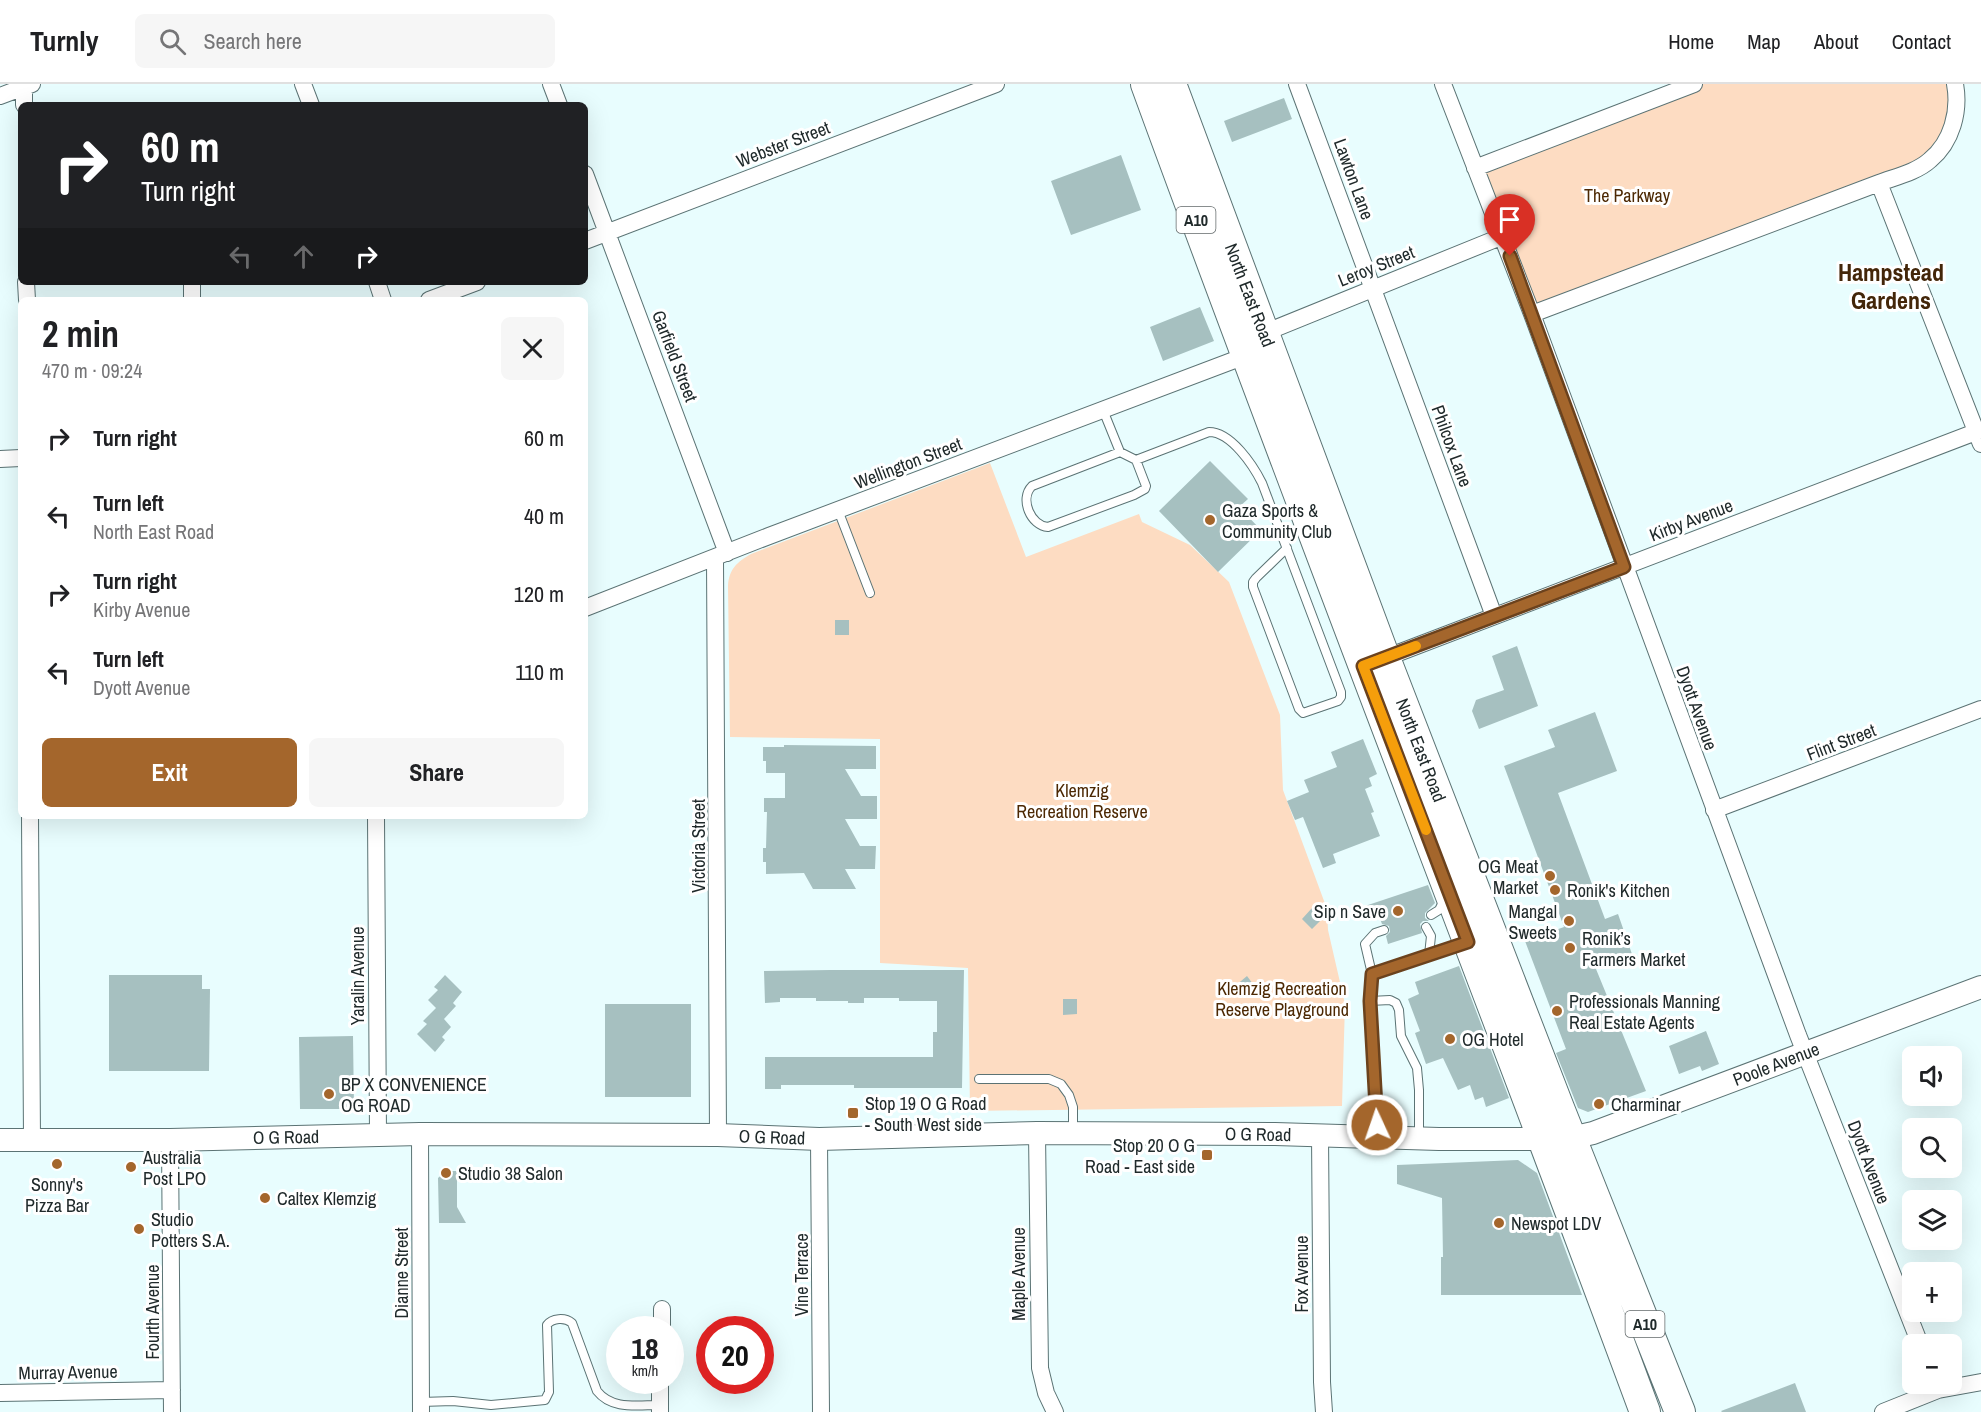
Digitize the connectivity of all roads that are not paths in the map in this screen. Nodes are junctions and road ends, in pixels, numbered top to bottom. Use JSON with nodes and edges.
{"nodes":[{"id":1,"x":303,"y":84,"type":"edge"},
{"id":2,"x":551,"y":84,"type":"edge"},
{"id":3,"x":996,"y":84,"type":"edge"},
{"id":4,"x":1146,"y":84,"type":"edge"},
{"id":5,"x":1171,"y":84,"type":"edge"},
{"id":6,"x":1297,"y":84,"type":"edge"},
{"id":7,"x":1443,"y":84,"type":"edge"},
{"id":8,"x":1694,"y":84,"type":"edge"},
{"id":9,"x":1955,"y":84,"type":"edge"},
{"id":10,"x":28,"y":85,"type":"edge"},
{"id":11,"x":0,"y":96,"type":"edge"},
{"id":12,"x":25,"y":102,"type":"edge"},
{"id":13,"x":310,"y":102,"type":"edge"},
{"id":14,"x":558,"y":102,"type":"edge"},
{"id":15,"x":1475,"y":168,"type":"junction"},
{"id":16,"x":588,"y":182,"type":"edge"},
{"id":17,"x":1880,"y":183,"type":"junction"},
{"id":18,"x":607,"y":232,"type":"junction"},
{"id":19,"x":1503,"y":236,"type":"junction"},
{"id":20,"x":588,"y":240,"type":"edge"},
{"id":21,"x":469,"y":285,"type":"edge"},
{"id":22,"x":1373,"y":288,"type":"junction"},
{"id":23,"x":437,"y":297,"type":"edge"},
{"id":24,"x":1532,"y":314,"type":"junction"},
{"id":25,"x":1264,"y":333,"type":"junction"},
{"id":26,"x":1245,"y":356,"type":"junction"},
{"id":27,"x":1103,"y":410,"type":"junction"},
{"id":28,"x":1980,"y":435,"type":"edge"},
{"id":29,"x":1120,"y":452,"type":"junction"},
{"id":30,"x":18,"y":458,"type":"edge"},
{"id":31,"x":0,"y":459,"type":"edge"},
{"id":32,"x":1136,"y":460,"type":"junction"},
{"id":33,"x":838,"y":510,"type":"junction"},
{"id":34,"x":1287,"y":548,"type":"junction"},
{"id":35,"x":721,"y":555,"type":"junction"},
{"id":36,"x":1624,"y":567,"type":"junction"},
{"id":37,"x":870,"y":593,"type":"dead end"},
{"id":38,"x":588,"y":607,"type":"edge"},
{"id":39,"x":1494,"y":616,"type":"junction"},
{"id":40,"x":1374,"y":662,"type":"junction"},
{"id":41,"x":1981,"y":709,"type":"edge"},
{"id":42,"x":1714,"y":810,"type":"junction"},
{"id":43,"x":31,"y":819,"type":"edge"},
{"id":44,"x":376,"y":819,"type":"edge"},
{"id":45,"x":1449,"y":890,"type":"junction"},
{"id":46,"x":1431,"y":915,"type":"dead end"},
{"id":47,"x":1426,"y":927,"type":"dead end"},
{"id":48,"x":1384,"y":930,"type":"dead end"},
{"id":49,"x":1468,"y":942,"type":"junction"},
{"id":50,"x":1429,"y":955,"type":"junction"},
{"id":51,"x":1372,"y":974,"type":"junction"},
{"id":52,"x":1981,"y":987,"type":"edge"},
{"id":53,"x":1370,"y":1001,"type":"junction"},
{"id":54,"x":1805,"y":1053,"type":"junction"},
{"id":55,"x":979,"y":1078,"type":"dead end"},
{"id":56,"x":1037,"y":1133,"type":"junction"},
{"id":57,"x":1073,"y":1133,"type":"junction"},
{"id":58,"x":420,"y":1134,"type":"junction"},
{"id":59,"x":378,"y":1135,"type":"junction"},
{"id":60,"x":718,"y":1135,"type":"junction"},
{"id":61,"x":1320,"y":1135,"type":"junction"},
{"id":62,"x":1378,"y":1137,"type":"junction"},
{"id":63,"x":1419,"y":1138,"type":"junction"},
{"id":64,"x":1557,"y":1138,"type":"junction"},
{"id":65,"x":819,"y":1139,"type":"junction"},
{"id":66,"x":0,"y":1140,"type":"edge"},
{"id":67,"x":32,"y":1140,"type":"junction"},
{"id":68,"x":170,"y":1140,"type":"junction"},
{"id":69,"x":662,"y":1309,"type":"dead end"},
{"id":70,"x":662,"y":1316,"type":"edge"},
{"id":71,"x":1916,"y":1334,"type":"edge"},
{"id":72,"x":1981,"y":1382,"type":"edge"},
{"id":73,"x":1962,"y":1384,"type":"edge"},
{"id":74,"x":172,"y":1390,"type":"junction"},
{"id":75,"x":0,"y":1393,"type":"edge"},
{"id":76,"x":1921,"y":1394,"type":"edge"},
{"id":77,"x":421,"y":1407,"type":"edge"},
{"id":78,"x":660,"y":1408,"type":"edge"},
{"id":79,"x":172,"y":1412,"type":"edge"},
{"id":80,"x":821,"y":1412,"type":"edge"},
{"id":81,"x":1055,"y":1412,"type":"edge"},
{"id":82,"x":1324,"y":1412,"type":"edge"},
{"id":83,"x":1645,"y":1412,"type":"edge"},
{"id":84,"x":1680,"y":1412,"type":"edge"},
{"id":85,"x":1883,"y":1412,"type":"edge"}],
"edges":[{"from":1,"to":13,"type":"street"},
{"from":2,"to":14,"type":"street"},
{"from":3,"to":18,"type":"street","name":"Webster Street"},
{"from":4,"to":26,"type":"highway","name":"North East Road","number":"A10"},
{"from":5,"to":25,"type":"highway","name":"North East Road","number":"A10"},
{"from":6,"to":22,"type":"street","name":"Lawton Lane"},
{"from":7,"to":15,"type":"street","name":"Dyott Avenue"},
{"from":8,"to":15,"type":"street"},
{"from":9,"to":17,"type":"street"},
{"from":10,"to":11,"type":"street"},
{"from":10,"to":12,"type":"street"},
{"from":15,"to":19,"type":"street","name":"Dyott Avenue"},
{"from":16,"to":18,"type":"street","name":"Garfield Street"},
{"from":17,"to":24,"type":"street"},
{"from":17,"to":28,"type":"street"},
{"from":18,"to":20,"type":"street","name":"Webster Street"},
{"from":18,"to":35,"type":"street","name":"Garfield Street"},
{"from":19,"to":22,"type":"street","name":"Leroy Street"},
{"from":19,"to":24,"type":"street","name":"Dyott Avenue"},
{"from":21,"to":23,"type":"street"},
{"from":22,"to":25,"type":"street","name":"Leroy Street"},
{"from":22,"to":39,"type":"street","name":"Philcox Lane"},
{"from":24,"to":36,"type":"street","name":"Dyott Avenue"},
{"from":25,"to":26,"type":"highway"},
{"from":25,"to":40,"type":"highway","name":"North East Road","number":"A10"},
{"from":26,"to":27,"type":"street","name":"Wellington Street"},
{"from":26,"to":40,"type":"highway","name":"North East Road","number":"A10"},
{"from":27,"to":29,"type":"lane"},
{"from":27,"to":33,"type":"street","name":"Wellington Street"},
{"from":28,"to":36,"type":"street","name":"Kirby Avenue"},
{"from":29,"to":32,"type":"lane"},
{"from":29,"to":32,"type":"lane"},
{"from":30,"to":31,"type":"street"},
{"from":32,"to":34,"type":"lane"},
{"from":33,"to":35,"type":"street","name":"Wellington Street"},
{"from":33,"to":37,"type":"lane"},
{"from":34,"to":34,"type":"lane"},
{"from":35,"to":38,"type":"street","name":"Wellington Street"},
{"from":35,"to":60,"type":"street","name":"Victoria Street"},
{"from":36,"to":39,"type":"street","name":"Kirby Avenue"},
{"from":36,"to":42,"type":"street","name":"Dyott Avenue"},
{"from":39,"to":40,"type":"street","name":"Kirby Avenue"},
{"from":40,"to":45,"type":"highway","name":"North East Road","number":"A10"},
{"from":40,"to":64,"type":"highway","name":"North East Road","number":"A10"},
{"from":41,"to":42,"type":"street","name":"Flint Street"},
{"from":42,"to":54,"type":"street","name":"Dyott Avenue"},
{"from":43,"to":67,"type":"street"},
{"from":44,"to":59,"type":"street","name":"Yaralin Avenue"},
{"from":45,"to":46,"type":"lane"},
{"from":45,"to":49,"type":"highway","name":"North East Road","number":"A10"},
{"from":47,"to":50,"type":"lane"},
{"from":48,"to":51,"type":"lane"},
{"from":49,"to":50,"type":"lane"},
{"from":49,"to":64,"type":"highway","name":"North East Road","number":"A10"},
{"from":50,"to":51,"type":"lane"},
{"from":51,"to":53,"type":"lane"},
{"from":52,"to":54,"type":"main road","name":"Poole Avenue"},
{"from":53,"to":62,"type":"lane"},
{"from":53,"to":63,"type":"lane"},
{"from":54,"to":64,"type":"main road","name":"Poole Avenue"},
{"from":54,"to":71,"type":"street","name":"Dyott Avenue"},
{"from":55,"to":57,"type":"lane"},
{"from":56,"to":57,"type":"main road","name":"O G Road"},
{"from":56,"to":65,"type":"main road","name":"O G Road"},
{"from":56,"to":81,"type":"street","name":"Maple Avenue"},
{"from":57,"to":61,"type":"main road","name":"O G Road"},
{"from":58,"to":59,"type":"main road","name":"O G Road"},
{"from":58,"to":60,"type":"main road","name":"O G Road"},
{"from":58,"to":77,"type":"street","name":"Dianne Street"},
{"from":59,"to":68,"type":"main road","name":"O G Road"},
{"from":60,"to":65,"type":"main road","name":"O G Road"},
{"from":61,"to":62,"type":"main road","name":"O G Road"},
{"from":61,"to":82,"type":"street","name":"Fox Avenue"},
{"from":62,"to":63,"type":"main road","name":"O G Road"},
{"from":63,"to":64,"type":"main road","name":"O G Road"},
{"from":64,"to":83,"type":"highway","name":"North East Road","number":"A10"},
{"from":64,"to":84,"type":"highway","name":"North East Road","number":"A10"},
{"from":65,"to":80,"type":"street","name":"Vine Terrace"},
{"from":66,"to":67,"type":"main road","name":"O G Road"},
{"from":67,"to":68,"type":"main road","name":"O G Road"},
{"from":68,"to":74,"type":"street","name":"Fourth Avenue"},
{"from":69,"to":70,"type":"street"},
{"from":72,"to":73,"type":"street"},
{"from":74,"to":75,"type":"street","name":"Murray Avenue"},
{"from":74,"to":79,"type":"street","name":"Fourth Avenue"},
{"from":76,"to":85,"type":"street"},
{"from":77,"to":78,"type":"lane"}]}
